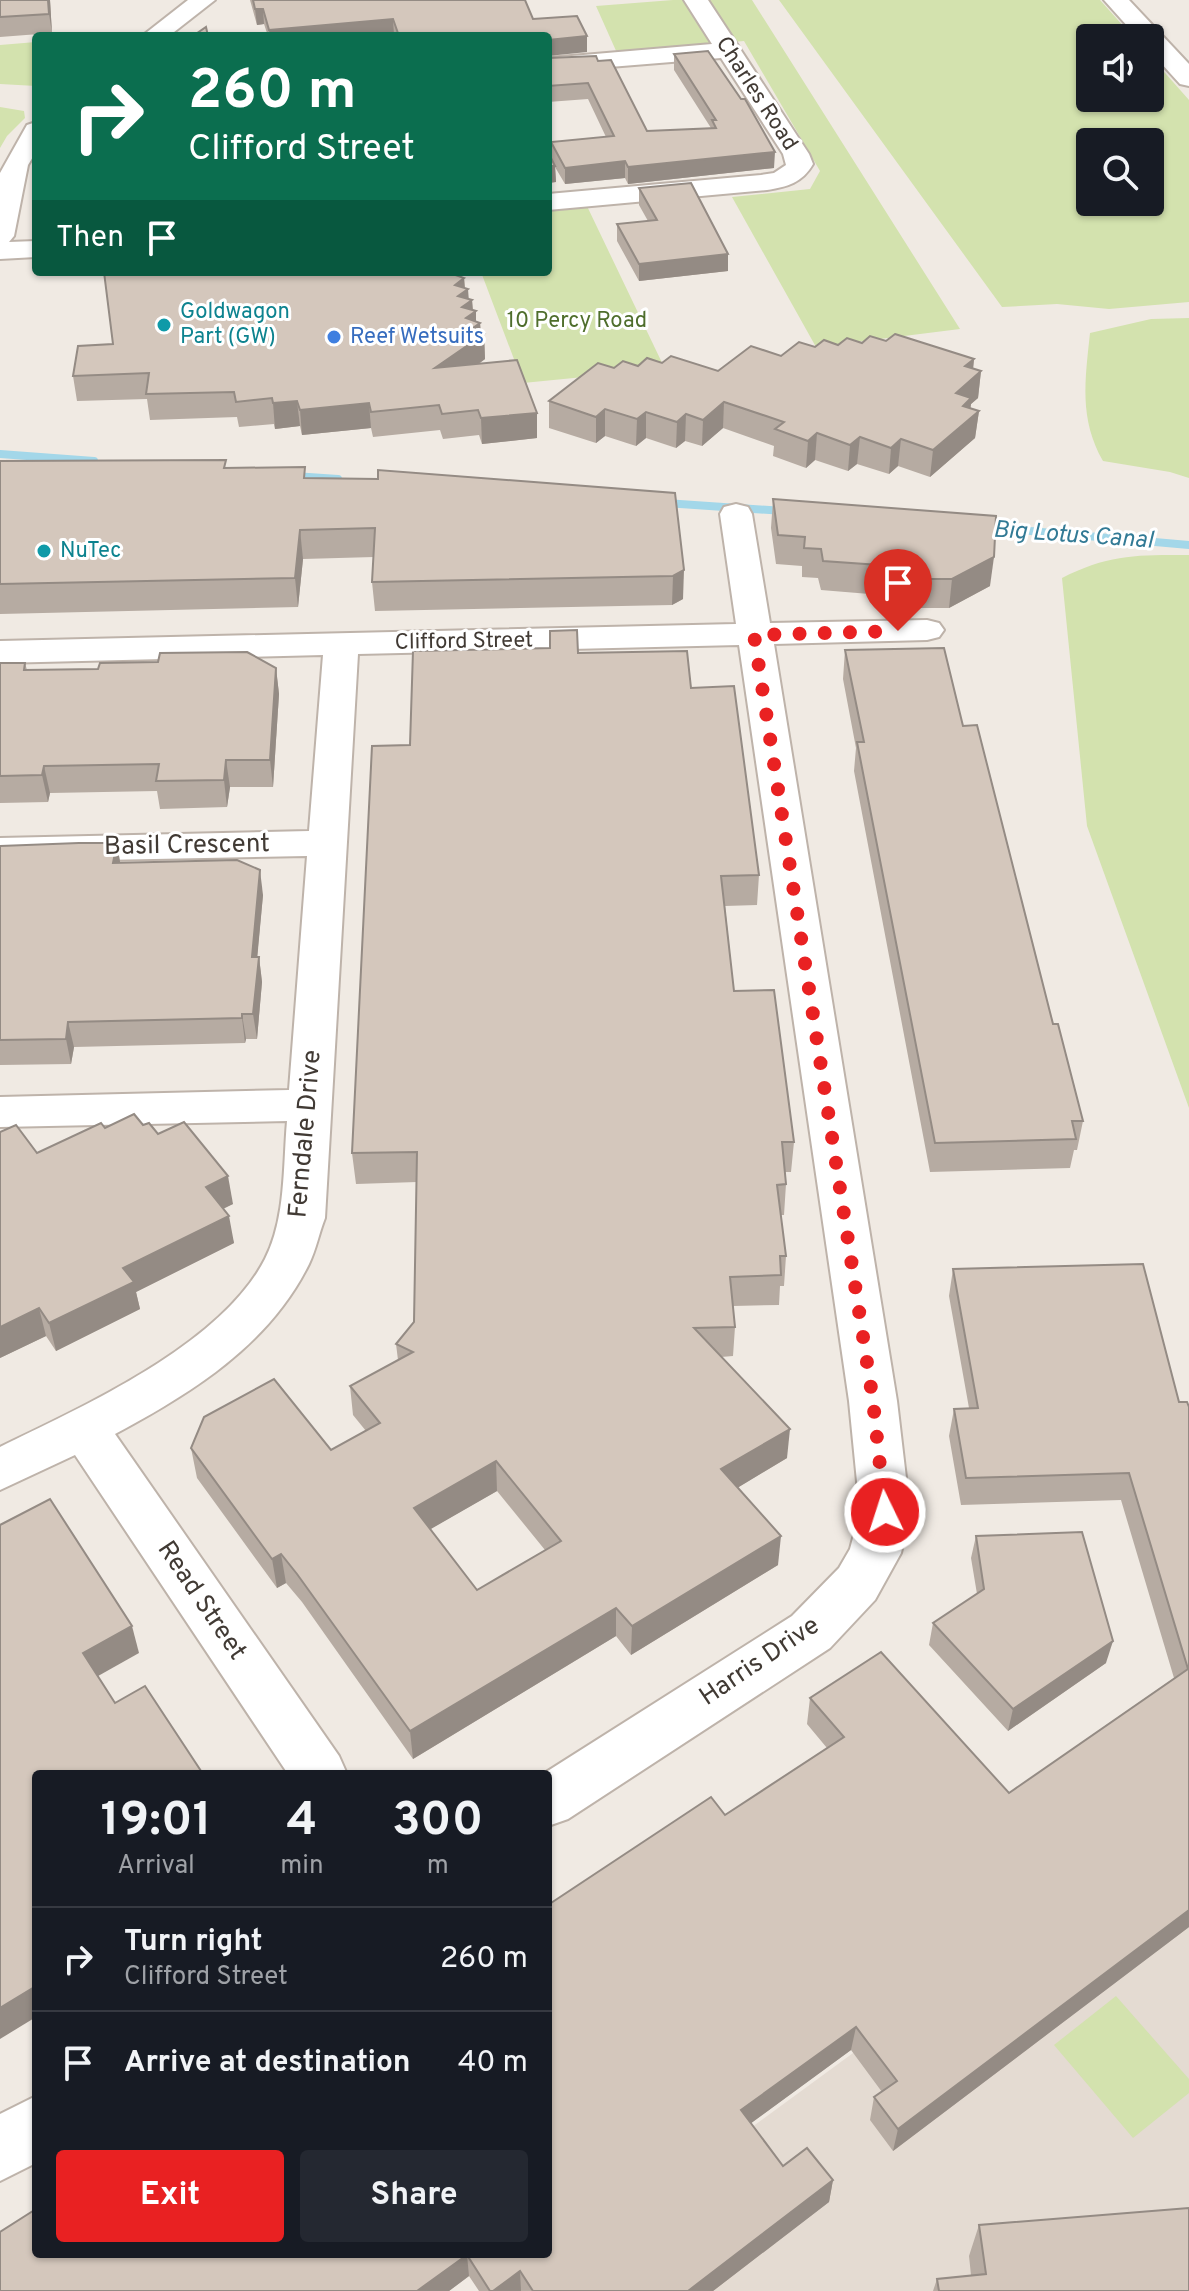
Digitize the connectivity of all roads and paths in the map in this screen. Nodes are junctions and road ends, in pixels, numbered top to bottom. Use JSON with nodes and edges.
{"nodes":[{"id":1,"x":203,"y":0,"type":"edge"},
{"id":2,"x":696,"y":0,"type":"edge"},
{"id":3,"x":1116,"y":0,"type":"edge"},
{"id":4,"x":159,"y":32,"type":"edge"},
{"id":5,"x":728,"y":50,"type":"junction"},
{"id":6,"x":552,"y":65,"type":"edge"},
{"id":7,"x":1189,"y":79,"type":"edge"},
{"id":8,"x":32,"y":137,"type":"edge"},
{"id":9,"x":552,"y":202,"type":"edge"},
{"id":10,"x":0,"y":236,"type":"edge"},
{"id":11,"x":32,"y":249,"type":"edge"},
{"id":12,"x":0,"y":251,"type":"edge"},
{"id":13,"x":736,"y":514,"type":"dead end"},
{"id":14,"x":927,"y":630,"type":"dead end"},
{"id":15,"x":754,"y":635,"type":"junction"},
{"id":16,"x":341,"y":645,"type":"junction"},
{"id":17,"x":0,"y":652,"type":"edge"},
{"id":18,"x":326,"y":843,"type":"junction"},
{"id":19,"x":0,"y":850,"type":"edge"},
{"id":20,"x":311,"y":1105,"type":"junction"},
{"id":21,"x":0,"y":1112,"type":"edge"},
{"id":22,"x":83,"y":1428,"type":"junction"},
{"id":23,"x":0,"y":1470,"type":"edge"},
{"id":24,"x":316,"y":1770,"type":"edge"},
{"id":25,"x":552,"y":1798,"type":"edge"},
{"id":26,"x":32,"y":2130,"type":"edge"},
{"id":27,"x":0,"y":2150,"type":"edge"}],
"edges":[{"from":1,"to":4,"type":"street"},
{"from":2,"to":5,"type":"street","name":"Charles Road"},
{"from":3,"to":7,"type":"street"},
{"from":5,"to":6,"type":"street"},
{"from":5,"to":9,"type":"street","name":"Charles Road"},
{"from":8,"to":10,"type":"street"},
{"from":11,"to":12,"type":"street"},
{"from":13,"to":15,"type":"street","name":"Harris Drive"},
{"from":14,"to":15,"type":"street","name":"Clifford Street"},
{"from":15,"to":16,"type":"street","name":"Clifford Street"},
{"from":15,"to":25,"type":"street","name":"Harris Drive"},
{"from":16,"to":17,"type":"street","name":"Clifford Street"},
{"from":16,"to":18,"type":"street","name":"Ferndale Drive"},
{"from":18,"to":19,"type":"street","name":"Basil Crescent"},
{"from":18,"to":20,"type":"street","name":"Ferndale Drive"},
{"from":20,"to":21,"type":"street"},
{"from":20,"to":22,"type":"street","name":"Ferndale Drive"},
{"from":22,"to":23,"type":"street","name":"Ferndale Drive"},
{"from":22,"to":24,"type":"street","name":"Read Street"},
{"from":26,"to":27,"type":"street"}]}
